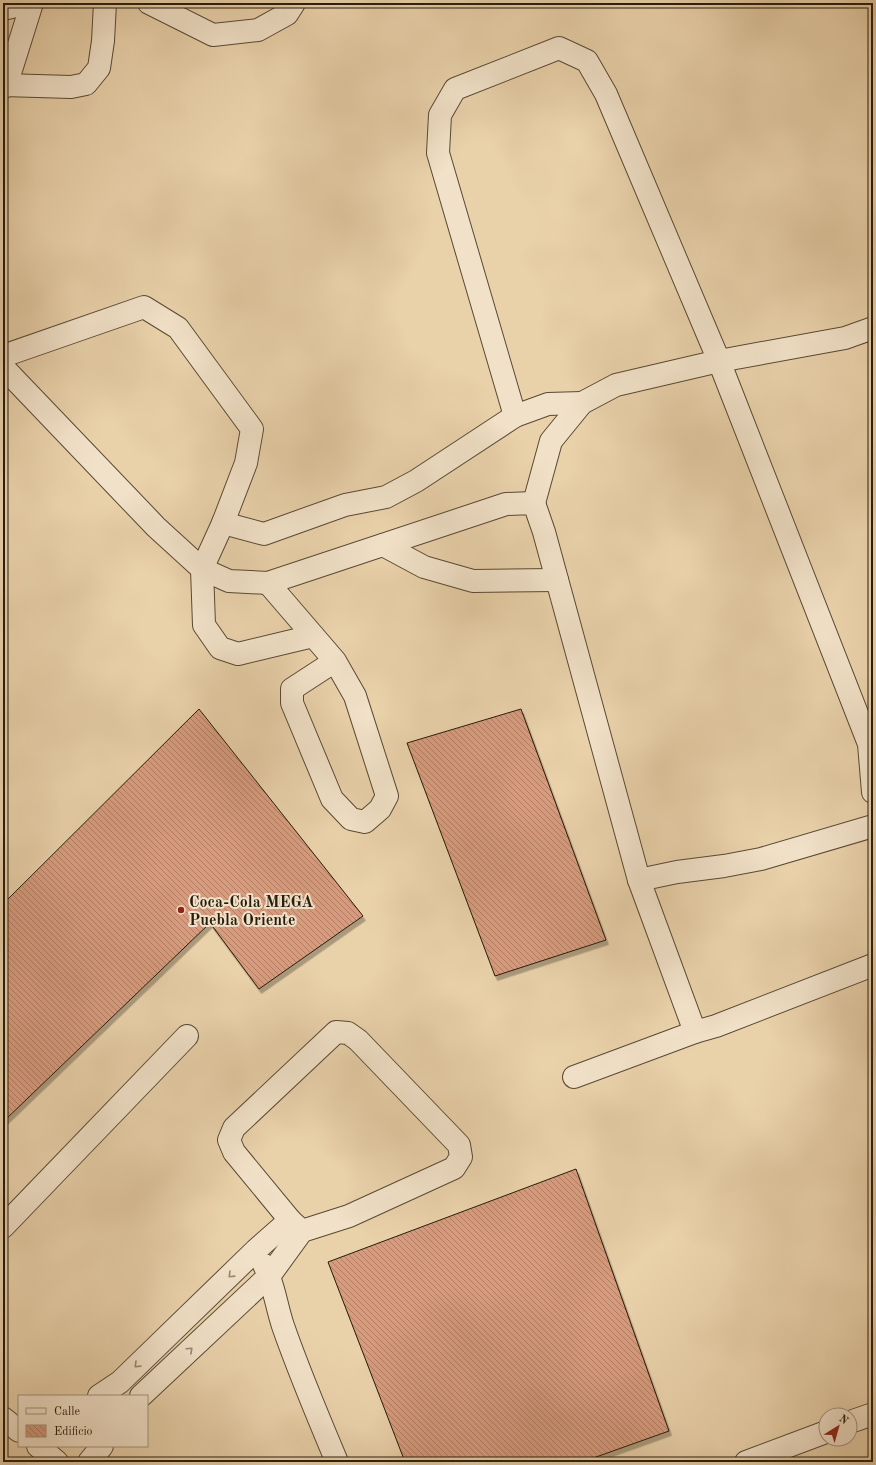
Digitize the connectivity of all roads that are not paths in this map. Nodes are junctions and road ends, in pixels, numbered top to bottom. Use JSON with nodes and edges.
{"nodes":[{"id":1,"x":29,"y":3,"type":"edge"},
{"id":2,"x":32,"y":3,"type":"edge"},
{"id":3,"x":105,"y":3,"type":"edge"},
{"id":4,"x":149,"y":3,"type":"edge"},
{"id":5,"x":294,"y":3,"type":"edge"},
{"id":6,"x":3,"y":9,"type":"edge"},
{"id":7,"x":5,"y":85,"type":"edge"},
{"id":8,"x":873,"y":328,"type":"edge"},
{"id":9,"x":3,"y":356,"type":"edge"},
{"id":10,"x":719,"y":361,"type":"junction"},
{"id":11,"x":3,"y":367,"type":"edge"},
{"id":12,"x":582,"y":403,"type":"junction"},
{"id":13,"x":514,"y":416,"type":"junction"},
{"id":14,"x":534,"y":504,"type":"junction"},
{"id":15,"x":223,"y":523,"type":"junction"},
{"id":16,"x":383,"y":545,"type":"junction"},
{"id":17,"x":202,"y":569,"type":"junction"},
{"id":18,"x":557,"y":580,"type":"junction"},
{"id":19,"x":268,"y":583,"type":"junction"},
{"id":20,"x":313,"y":636,"type":"junction"},
{"id":21,"x":335,"y":661,"type":"junction"},
{"id":22,"x":873,"y":792,"type":"edge"},
{"id":23,"x":873,"y":826,"type":"edge"},
{"id":24,"x":639,"y":880,"type":"junction"},
{"id":25,"x":873,"y":966,"type":"edge"},
{"id":26,"x":695,"y":1032,"type":"junction"},
{"id":27,"x":187,"y":1036,"type":"dead end"},
{"id":28,"x":574,"y":1076,"type":"dead end"},
{"id":29,"x":296,"y":1225,"type":"junction"},
{"id":30,"x":3,"y":1227,"type":"edge"},
{"id":31,"x":256,"y":1250,"type":"junction"},
{"id":32,"x":270,"y":1275,"type":"junction"},
{"id":33,"x":100,"y":1395,"type":"edge"},
{"id":34,"x":141,"y":1395,"type":"edge"},
{"id":35,"x":873,"y":1414,"type":"edge"},
{"id":36,"x":3,"y":1418,"type":"edge"},
{"id":37,"x":18,"y":1418,"type":"edge"},
{"id":38,"x":858,"y":1419,"type":"edge"},
{"id":39,"x":18,"y":1430,"type":"edge"},
{"id":40,"x":818,"y":1435,"type":"edge"},
{"id":41,"x":39,"y":1447,"type":"edge"},
{"id":42,"x":101,"y":1447,"type":"edge"},
{"id":43,"x":57,"y":1462,"type":"edge"},
{"id":44,"x":89,"y":1462,"type":"edge"},
{"id":45,"x":337,"y":1462,"type":"edge"},
{"id":46,"x":746,"y":1462,"type":"edge"}],
"edges":[{"from":1,"to":6,"type":"street"},
{"from":2,"to":7,"type":"street"},
{"from":3,"to":7,"type":"street"},
{"from":4,"to":5,"type":"street"},
{"from":8,"to":10,"type":"street"},
{"from":9,"to":15,"type":"street"},
{"from":10,"to":12,"type":"street"},
{"from":10,"to":13,"type":"street"},
{"from":10,"to":22,"type":"street"},
{"from":11,"to":17,"type":"street"},
{"from":12,"to":13,"type":"street"},
{"from":12,"to":14,"type":"street"},
{"from":13,"to":15,"type":"street"},
{"from":14,"to":16,"type":"street"},
{"from":14,"to":18,"type":"street"},
{"from":15,"to":17,"type":"street"},
{"from":16,"to":18,"type":"street"},
{"from":16,"to":19,"type":"street"},
{"from":17,"to":19,"type":"street"},
{"from":17,"to":20,"type":"street"},
{"from":18,"to":24,"type":"street"},
{"from":19,"to":20,"type":"street"},
{"from":20,"to":21,"type":"street"},
{"from":21,"to":21,"type":"street"},
{"from":23,"to":24,"type":"street"},
{"from":24,"to":26,"type":"street"},
{"from":25,"to":26,"type":"street"},
{"from":26,"to":28,"type":"street"},
{"from":27,"to":30,"type":"street"},
{"from":29,"to":29,"type":"street"},
{"from":29,"to":31,"type":"street"},
{"from":29,"to":32,"type":"street"},
{"from":31,"to":32,"type":"street"},
{"from":31,"to":33,"type":"street","one_way":true},
{"from":34,"to":32,"type":"street","one_way":true},
{"from":32,"to":45,"type":"street"},
{"from":35,"to":38,"type":"street"},
{"from":36,"to":37,"type":"street"},
{"from":36,"to":39,"type":"street"},
{"from":40,"to":46,"type":"street"},
{"from":41,"to":43,"type":"street"},
{"from":42,"to":44,"type":"street"}]}
